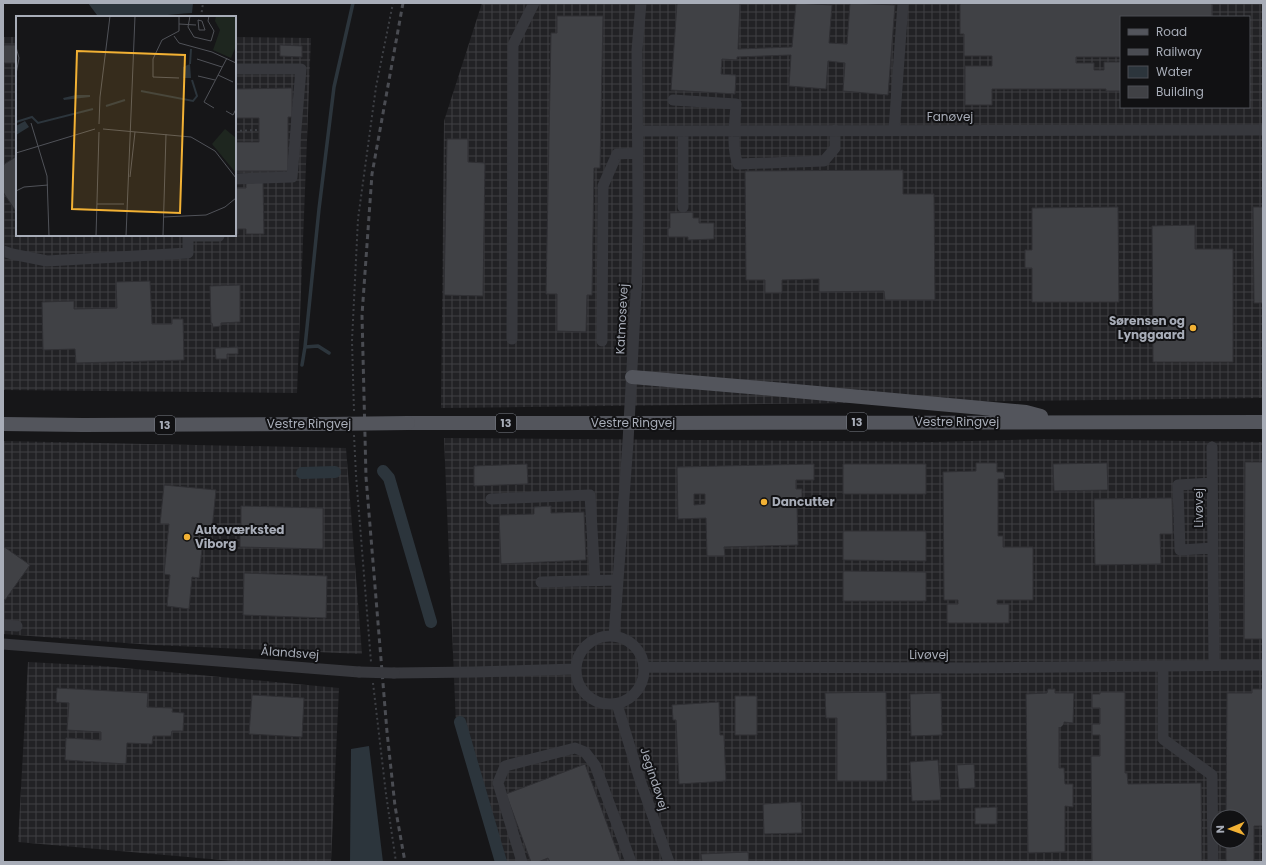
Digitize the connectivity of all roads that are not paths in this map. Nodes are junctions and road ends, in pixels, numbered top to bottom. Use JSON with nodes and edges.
{"nodes":[{"id":1,"x":534,"y":3,"type":"edge"},
{"id":2,"x":641,"y":3,"type":"edge"},
{"id":3,"x":903,"y":3,"type":"edge"},
{"id":4,"x":236,"y":69,"type":"edge"},
{"id":5,"x":673,"y":100,"type":"dead end"},
{"id":6,"x":637,"y":130,"type":"junction"},
{"id":7,"x":684,"y":130,"type":"junction"},
{"id":8,"x":734,"y":130,"type":"junction"},
{"id":9,"x":836,"y":130,"type":"junction"},
{"id":10,"x":894,"y":130,"type":"junction"},
{"id":11,"x":1263,"y":130,"type":"edge"},
{"id":12,"x":638,"y":154,"type":"junction"},
{"id":13,"x":236,"y":178,"type":"edge"},
{"id":14,"x":683,"y":207,"type":"dead end"},
{"id":15,"x":188,"y":236,"type":"edge"},
{"id":16,"x":3,"y":251,"type":"edge"},
{"id":17,"x":512,"y":339,"type":"dead end"},
{"id":18,"x":602,"y":341,"type":"dead end"},
{"id":19,"x":632,"y":377,"type":"junction"},
{"id":20,"x":1061,"y":422,"type":"junction"},
{"id":21,"x":1263,"y":422,"type":"edge"},
{"id":22,"x":3,"y":424,"type":"edge"},
{"id":23,"x":1212,"y":447,"type":"dead end"},
{"id":24,"x":1212,"y":483,"type":"junction"},
{"id":25,"x":491,"y":498,"type":"dead end"},
{"id":26,"x":1213,"y":548,"type":"junction"},
{"id":27,"x":594,"y":580,"type":"junction"},
{"id":28,"x":618,"y":580,"type":"junction"},
{"id":29,"x":541,"y":582,"type":"dead end"},
{"id":30,"x":3,"y":625,"type":"edge"},
{"id":31,"x":18,"y":626,"type":"dead end"},
{"id":32,"x":614,"y":636,"type":"junction"},
{"id":33,"x":3,"y":644,"type":"edge"},
{"id":34,"x":1214,"y":665,"type":"junction"},
{"id":35,"x":1263,"y":665,"type":"edge"},
{"id":36,"x":1163,"y":666,"type":"junction"},
{"id":37,"x":645,"y":667,"type":"junction"},
{"id":38,"x":576,"y":669,"type":"junction"},
{"id":39,"x":617,"y":704,"type":"junction"},
{"id":40,"x":522,"y":862,"type":"edge"},
{"id":41,"x":631,"y":862,"type":"edge"},
{"id":42,"x":669,"y":862,"type":"edge"},
{"id":43,"x":1213,"y":862,"type":"edge"}],
"edges":[{"from":1,"to":17,"type":"street"},
{"from":2,"to":6,"type":"street","name":"Katmosevej"},
{"from":3,"to":10,"type":"street"},
{"from":4,"to":13,"type":"street"},
{"from":5,"to":8,"type":"street"},
{"from":6,"to":7,"type":"street","name":"Fanøvej"},
{"from":6,"to":12,"type":"street","name":"Katmosevej"},
{"from":7,"to":8,"type":"street","name":"Fanøvej"},
{"from":7,"to":14,"type":"street"},
{"from":8,"to":9,"type":"street","name":"Fanøvej"},
{"from":8,"to":9,"type":"street"},
{"from":9,"to":10,"type":"street","name":"Fanøvej"},
{"from":10,"to":11,"type":"street","name":"Fanøvej"},
{"from":12,"to":18,"type":"street"},
{"from":12,"to":19,"type":"street","name":"Katmosevej"},
{"from":15,"to":16,"type":"street"},
{"from":19,"to":20,"type":"main road"},
{"from":19,"to":28,"type":"street","name":"Katmosevej"},
{"from":20,"to":21,"type":"main road","name":"Vestre Ringvej","number":"13"},
{"from":20,"to":22,"type":"main road","name":"Vestre Ringvej","number":"13","bridge":true},
{"from":23,"to":24,"type":"street","name":"Livøvej"},
{"from":24,"to":26,"type":"street","name":"Livøvej"},
{"from":24,"to":26,"type":"street"},
{"from":25,"to":27,"type":"street"},
{"from":26,"to":34,"type":"street","name":"Livøvej"},
{"from":27,"to":28,"type":"street"},
{"from":27,"to":29,"type":"street"},
{"from":28,"to":32,"type":"street","name":"Katmosevej"},
{"from":30,"to":31,"type":"street"},
{"from":32,"to":37,"type":"street"},
{"from":32,"to":38,"type":"street"},
{"from":33,"to":38,"type":"street","name":"Ålandsvej","bridge":true},
{"from":34,"to":35,"type":"street","name":"Livøvej"},
{"from":34,"to":36,"type":"street","name":"Livøvej"},
{"from":36,"to":37,"type":"street","name":"Livøvej"},
{"from":36,"to":43,"type":"street"},
{"from":37,"to":39,"type":"street"},
{"from":38,"to":39,"type":"street"},
{"from":39,"to":42,"type":"street","name":"Jegindøvej"},
{"from":40,"to":41,"type":"street"}]}
